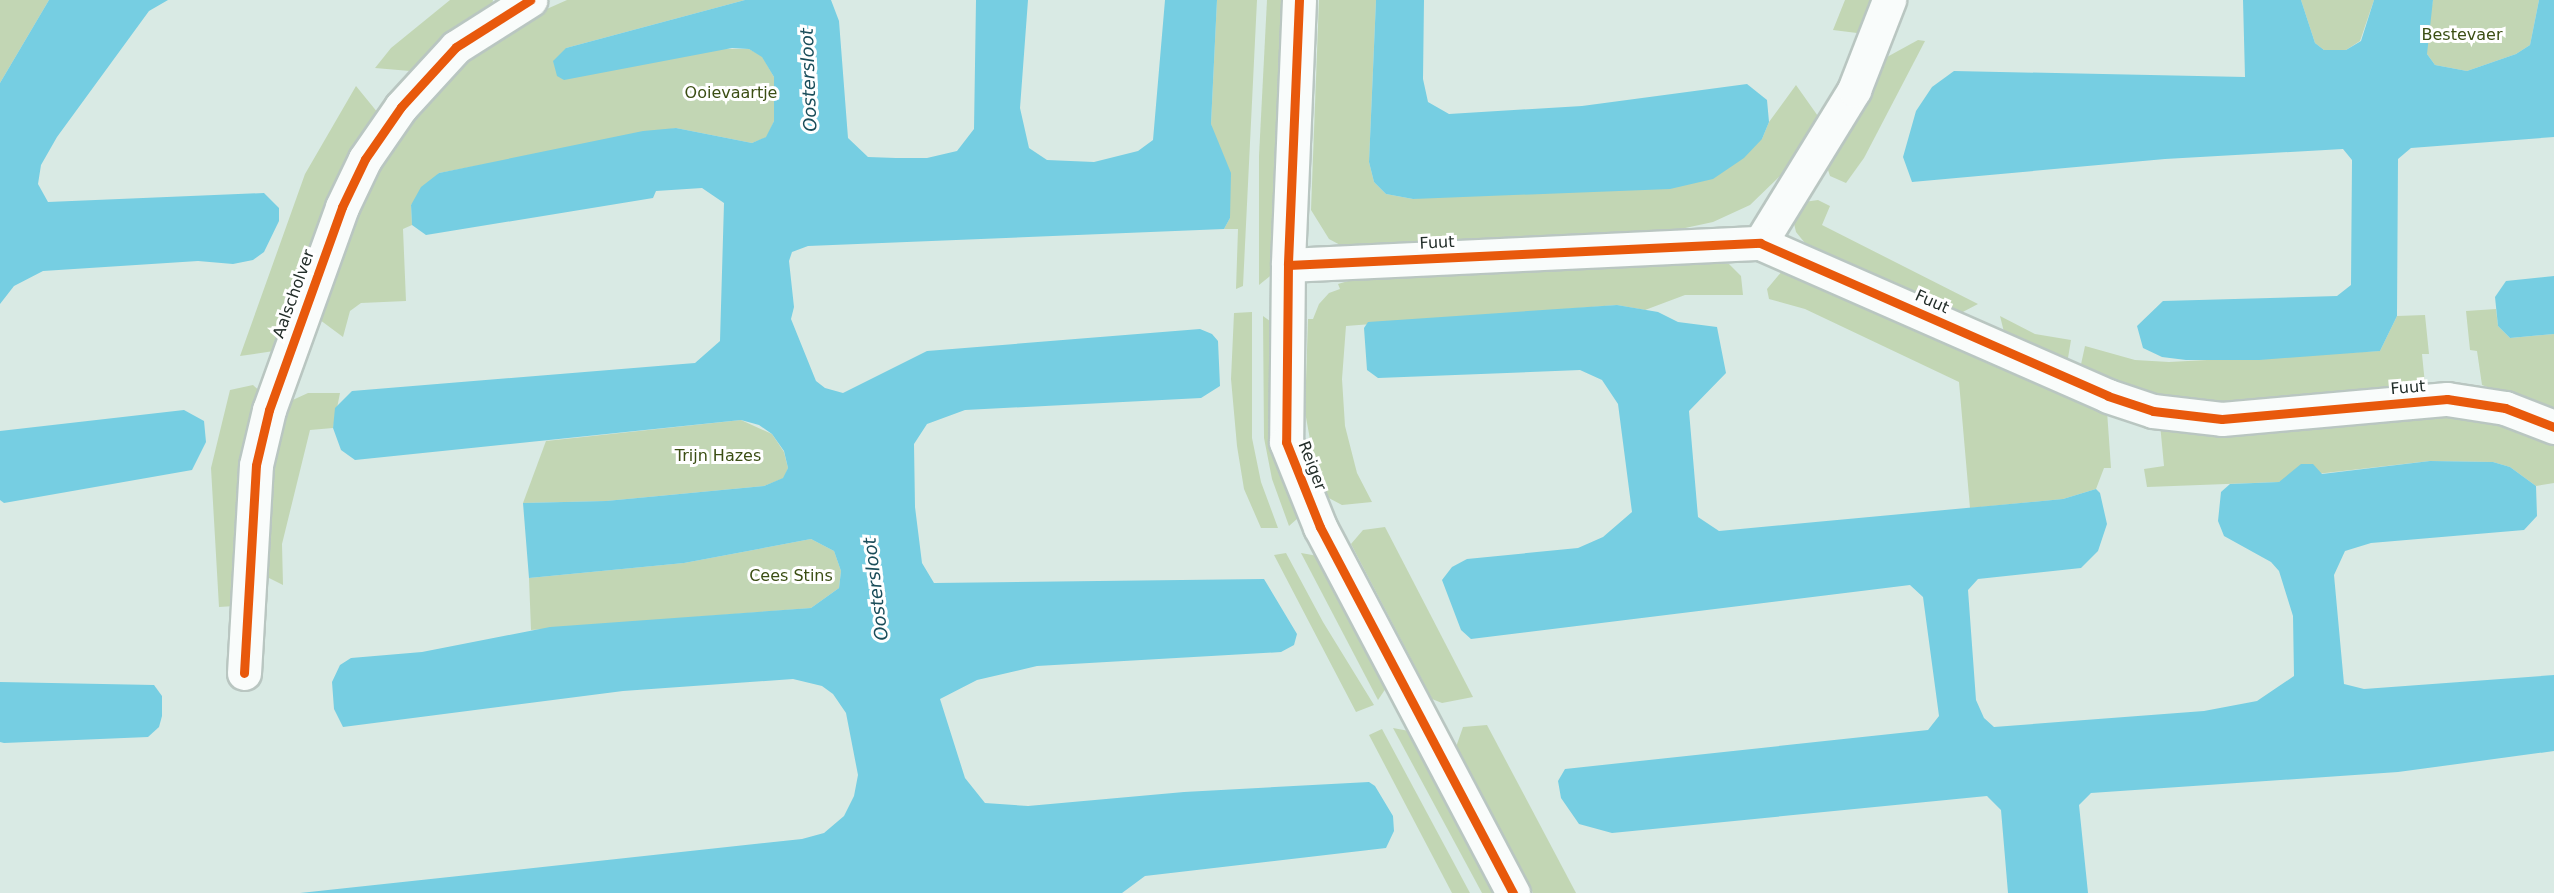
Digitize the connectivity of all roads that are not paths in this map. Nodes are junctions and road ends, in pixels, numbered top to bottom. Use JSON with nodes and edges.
{"nodes":[{"id":1,"x":530,"y":0,"type":"edge"},
{"id":2,"x":1299,"y":0,"type":"edge"},
{"id":3,"x":1889,"y":0,"type":"edge"},
{"id":4,"x":1760,"y":243,"type":"junction"},
{"id":5,"x":1288,"y":266,"type":"junction"},
{"id":6,"x":2554,"y":427,"type":"edge"},
{"id":7,"x":244,"y":673,"type":"dead end"},
{"id":8,"x":1513,"y":893,"type":"edge"}],
"edges":[{"from":1,"to":7,"type":"street","name":"Aalscholver"},
{"from":2,"to":5,"type":"street","name":"Reiger"},
{"from":3,"to":4,"type":"street"},
{"from":4,"to":5,"type":"street","name":"Fuut"},
{"from":4,"to":6,"type":"street","name":"Fuut"},
{"from":5,"to":8,"type":"street","name":"Reiger"}]}
